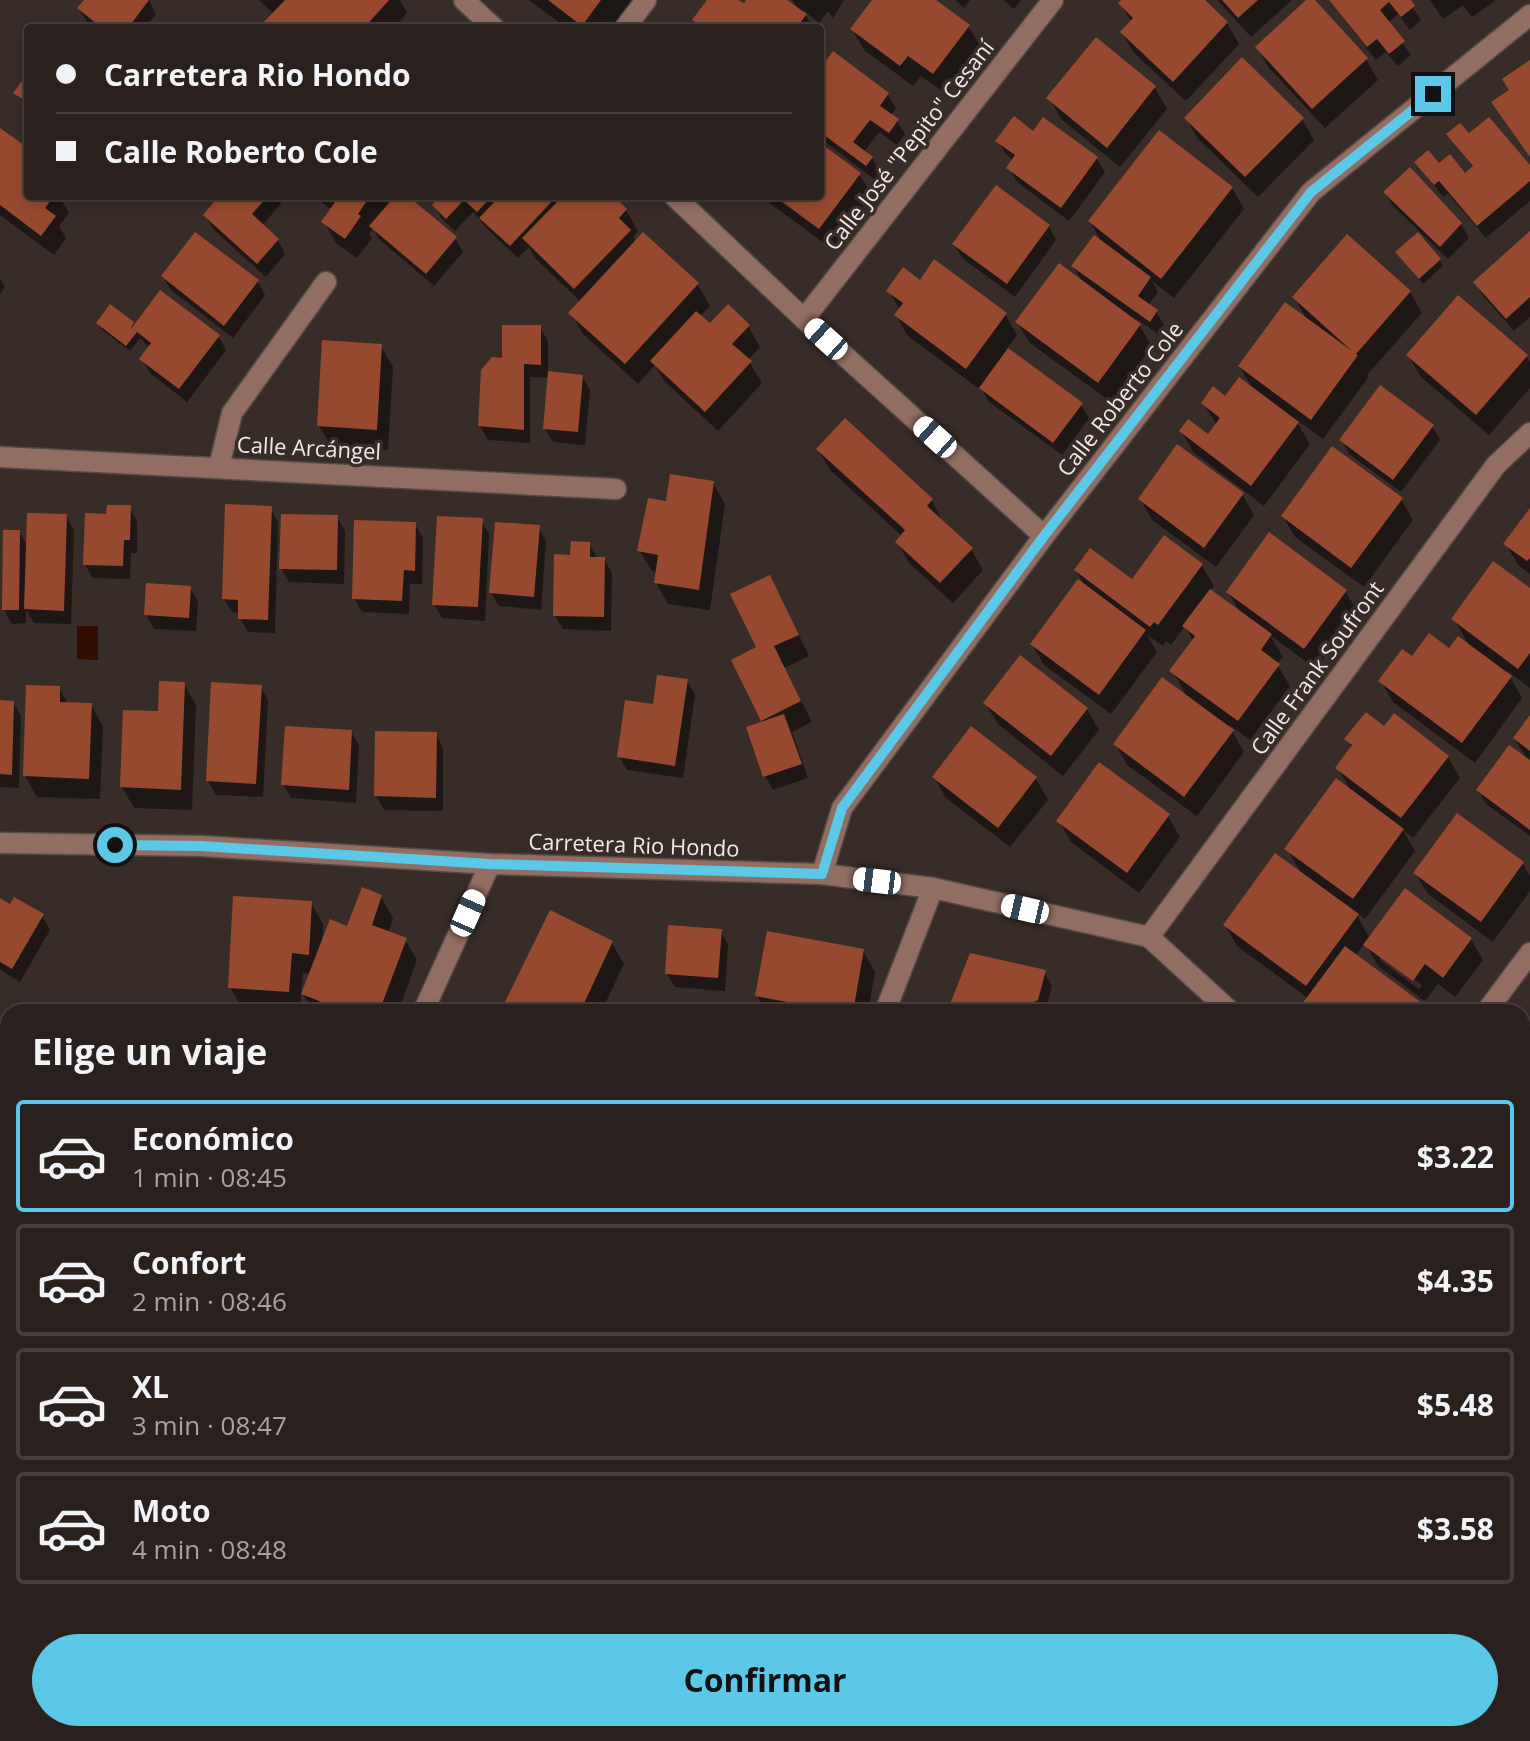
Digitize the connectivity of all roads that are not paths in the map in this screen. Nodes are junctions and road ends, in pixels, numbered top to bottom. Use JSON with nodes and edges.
{"nodes":[{"id":1,"x":464,"y":0,"type":"edge"},
{"id":2,"x":646,"y":0,"type":"edge"},
{"id":3,"x":1053,"y":0,"type":"edge"},
{"id":4,"x":1530,"y":15,"type":"edge"},
{"id":5,"x":490,"y":24,"type":"edge"},
{"id":6,"x":628,"y":24,"type":"edge"},
{"id":7,"x":678,"y":200,"type":"edge"},
{"id":8,"x":326,"y":282,"type":"dead end"},
{"id":9,"x":804,"y":319,"type":"junction"},
{"id":10,"x":1530,"y":433,"type":"edge"},
{"id":11,"x":0,"y":457,"type":"edge"},
{"id":12,"x":219,"y":467,"type":"junction"},
{"id":13,"x":616,"y":489,"type":"dead end"},
{"id":14,"x":1044,"y":536,"type":"junction"},
{"id":15,"x":0,"y":843,"type":"edge"},
{"id":16,"x":490,"y":864,"type":"junction"},
{"id":17,"x":822,"y":874,"type":"junction"},
{"id":18,"x":933,"y":888,"type":"junction"},
{"id":19,"x":1149,"y":937,"type":"junction"},
{"id":20,"x":1530,"y":953,"type":"edge"},
{"id":21,"x":427,"y":1004,"type":"edge"},
{"id":22,"x":888,"y":1004,"type":"edge"},
{"id":23,"x":1222,"y":1004,"type":"edge"},
{"id":24,"x":1492,"y":1004,"type":"edge"}],
"edges":[{"from":1,"to":5,"type":"street"},
{"from":2,"to":6,"type":"street"},
{"from":3,"to":9,"type":"street","name":"Calle José \"Pepito\" Cesaní"},
{"from":4,"to":14,"type":"street","name":"Calle Roberto Cole"},
{"from":7,"to":9,"type":"street"},
{"from":8,"to":12,"type":"street"},
{"from":9,"to":14,"type":"street"},
{"from":10,"to":19,"type":"street","name":"Calle Frank Soufront"},
{"from":11,"to":12,"type":"street","name":"Calle Arcángel"},
{"from":12,"to":13,"type":"street","name":"Calle Arcángel"},
{"from":14,"to":17,"type":"street","name":"Calle Roberto Cole"},
{"from":15,"to":16,"type":"street","name":"Carretera Rio Hondo"},
{"from":16,"to":17,"type":"street","name":"Carretera Rio Hondo"},
{"from":16,"to":21,"type":"street"},
{"from":17,"to":18,"type":"street","name":"Carretera Rio Hondo"},
{"from":18,"to":19,"type":"street","name":"Carretera Rio Hondo"},
{"from":18,"to":22,"type":"street"},
{"from":19,"to":23,"type":"street","name":"Carretera Rio Hondo"},
{"from":20,"to":24,"type":"street"}]}
